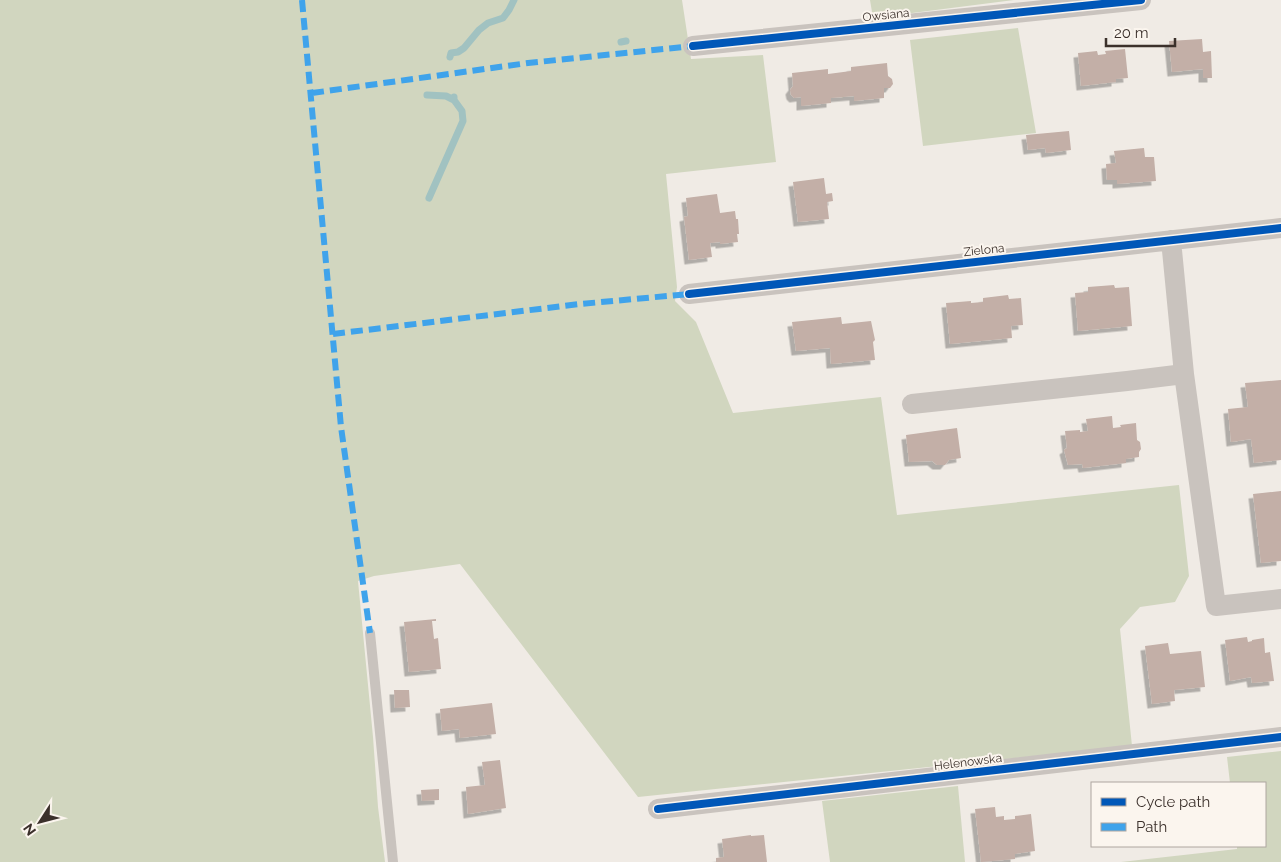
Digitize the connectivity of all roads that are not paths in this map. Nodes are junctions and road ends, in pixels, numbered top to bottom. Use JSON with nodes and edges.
{"nodes":[{"id":1,"x":1141,"y":0,"type":"edge"},
{"id":2,"x":693,"y":46,"type":"dead end"},
{"id":3,"x":1281,"y":228,"type":"edge"},
{"id":4,"x":1171,"y":240,"type":"junction"},
{"id":5,"x":689,"y":294,"type":"dead end"},
{"id":6,"x":1184,"y":374,"type":"junction"},
{"id":7,"x":912,"y":404,"type":"dead end"},
{"id":8,"x":1281,"y":599,"type":"edge"},
{"id":9,"x":370,"y":633,"type":"dead end"},
{"id":10,"x":1281,"y":737,"type":"edge"},
{"id":11,"x":658,"y":809,"type":"dead end"},
{"id":12,"x":393,"y":862,"type":"edge"}],
"edges":[{"from":1,"to":2,"type":"street","name":"Owsiana"},
{"from":3,"to":4,"type":"street","name":"Zielona"},
{"from":4,"to":5,"type":"street","name":"Zielona"},
{"from":4,"to":6,"type":"street"},
{"from":6,"to":7,"type":"street"},
{"from":6,"to":8,"type":"street"},
{"from":9,"to":12,"type":"lane"},
{"from":10,"to":11,"type":"street","name":"Helenowska"}]}
